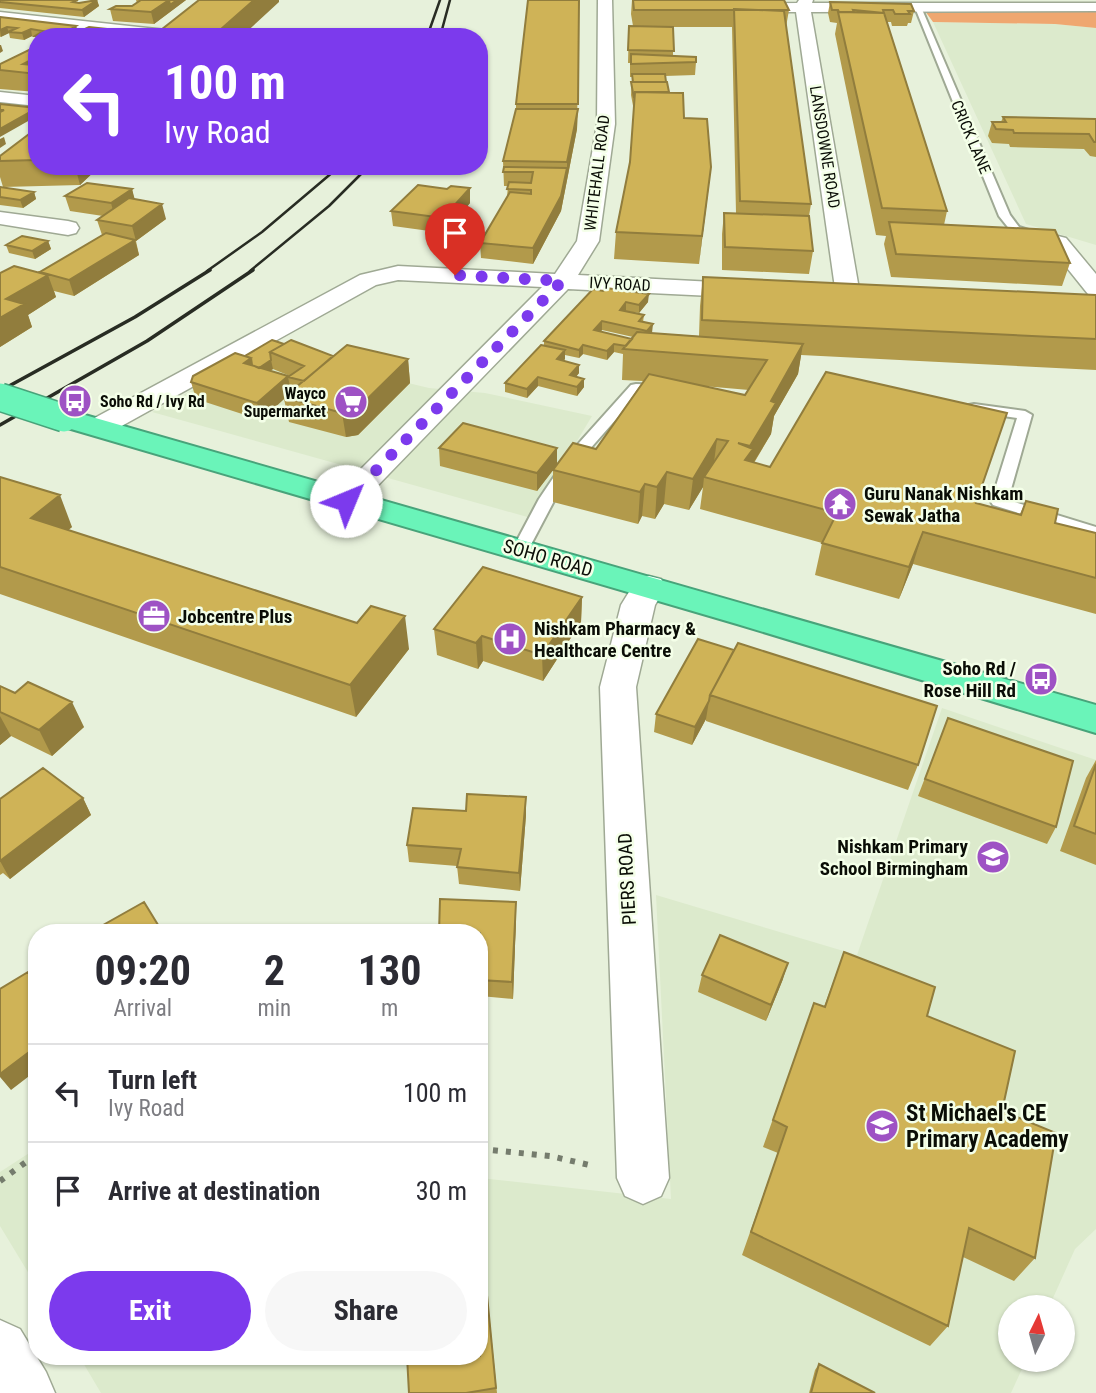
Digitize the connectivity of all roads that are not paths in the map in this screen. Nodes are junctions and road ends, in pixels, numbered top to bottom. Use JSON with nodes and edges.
{"nodes":[{"id":1,"x":804,"y":4,"type":"edge"},
{"id":2,"x":918,"y":4,"type":"edge"},
{"id":3,"x":609,"y":5,"type":"edge"},
{"id":4,"x":1096,"y":7,"type":"edge"},
{"id":5,"x":723,"y":8,"type":"edge"},
{"id":6,"x":0,"y":17,"type":"edge"},
{"id":7,"x":124,"y":28,"type":"edge"},
{"id":8,"x":0,"y":97,"type":"edge"},
{"id":9,"x":28,"y":101,"type":"edge"},
{"id":10,"x":0,"y":218,"type":"edge"},
{"id":11,"x":69,"y":227,"type":"dead end"},
{"id":12,"x":1058,"y":243,"type":"joint"},
{"id":13,"x":562,"y":281,"type":"junction"},
{"id":14,"x":780,"y":292,"type":"edge"},
{"id":15,"x":821,"y":294,"type":"edge"},
{"id":16,"x":848,"y":295,"type":"junction"},
{"id":17,"x":874,"y":296,"type":"edge"},
{"id":18,"x":1092,"y":302,"type":"edge"},
{"id":19,"x":688,"y":390,"type":"edge"},
{"id":20,"x":0,"y":397,"type":"edge"},
{"id":21,"x":956,"y":405,"type":"edge"},
{"id":22,"x":99,"y":427,"type":"junction"},
{"id":23,"x":346,"y":501,"type":"junction"},
{"id":24,"x":1096,"y":532,"type":"edge"},
{"id":25,"x":520,"y":550,"type":"junction"},
{"id":26,"x":649,"y":587,"type":"junction"},
{"id":27,"x":1096,"y":719,"type":"edge"},
{"id":28,"x":643,"y":1178,"type":"road end"},
{"id":29,"x":0,"y":1349,"type":"edge"},
{"id":30,"x":25,"y":1393,"type":"edge"}],
"edges":[{"from":1,"to":2,"type":"street"},
{"from":1,"to":5,"type":"street"},
{"from":1,"to":16,"type":"street","name":"LANSDOWNE ROAD"},
{"from":2,"to":4,"type":"street"},
{"from":2,"to":12,"type":"lane","name":"CRICK LANE"},
{"from":3,"to":13,"type":"street","name":"WHITEHALL ROAD"},
{"from":6,"to":7,"type":"street"},
{"from":8,"to":9,"type":"street"},
{"from":10,"to":11,"type":"street"},
{"from":12,"to":18,"type":"street"},
{"from":13,"to":14,"type":"street","name":"IVY ROAD"},
{"from":13,"to":22,"type":"street","name":"IVY ROAD"},
{"from":13,"to":23,"type":"street","name":"WHITEHALL ROAD"},
{"from":15,"to":16,"type":"street"},
{"from":16,"to":17,"type":"street"},
{"from":19,"to":25,"type":"lane"},
{"from":20,"to":22,"type":"highway","name":"SOHO ROAD","bridge":true},
{"from":21,"to":24,"type":"lane"},
{"from":22,"to":23,"type":"highway","name":"SOHO ROAD"},
{"from":23,"to":25,"type":"highway","name":"SOHO ROAD"},
{"from":25,"to":26,"type":"highway","name":"SOHO ROAD"},
{"from":26,"to":27,"type":"highway","name":"SOHO ROAD"},
{"from":26,"to":28,"type":"street","name":"PIERS ROAD"},
{"from":29,"to":30,"type":"street"}]}
